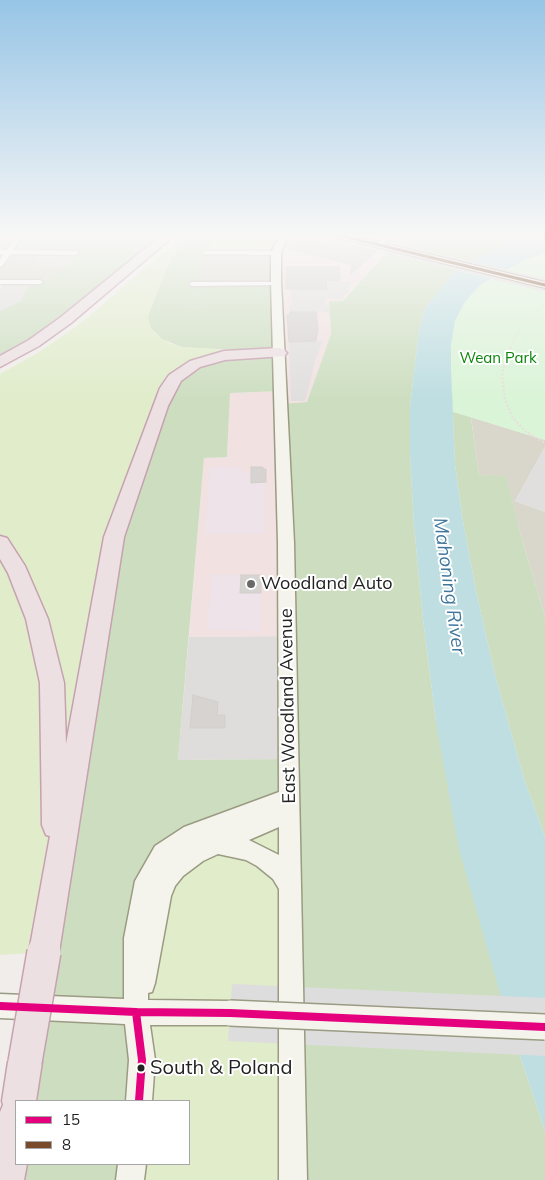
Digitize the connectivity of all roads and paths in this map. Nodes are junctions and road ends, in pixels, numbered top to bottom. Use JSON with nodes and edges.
{"nodes":[{"id":1,"x":103,"y":289,"type":"edge"},
{"id":2,"x":206,"y":289,"type":"edge"},
{"id":3,"x":276,"y":289,"type":"edge"},
{"id":4,"x":202,"y":293,"type":"junction"},
{"id":5,"x":545,"y":304,"type":"edge"},
{"id":6,"x":279,"y":353,"type":"junction"},
{"id":7,"x":0,"y":362,"type":"edge"},
{"id":8,"x":545,"y":443,"type":"edge"},
{"id":9,"x":0,"y":543,"type":"edge"},
{"id":10,"x":290,"y":804,"type":"junction"},
{"id":11,"x":217,"y":843,"type":"junction"},
{"id":12,"x":58,"y":873,"type":"junction"},
{"id":13,"x":290,"y":887,"type":"junction"},
{"id":14,"x":0,"y":1006,"type":"edge"},
{"id":15,"x":136,"y":1012,"type":"junction"},
{"id":16,"x":545,"y":1027,"type":"edge"},
{"id":17,"x":19,"y":1100,"type":"edge"},
{"id":18,"x":139,"y":1100,"type":"edge"},
{"id":19,"x":15,"y":1122,"type":"edge"},
{"id":20,"x":132,"y":1165,"type":"edge"},
{"id":21,"x":6,"y":1180,"type":"edge"},
{"id":22,"x":130,"y":1180,"type":"edge"},
{"id":23,"x":293,"y":1180,"type":"edge"}],
"edges":[{"from":1,"to":7,"type":"highway"},
{"from":2,"to":4,"type":"path"},
{"from":3,"to":6,"type":"main road","name":"East Woodland Avenue"},
{"from":4,"to":4,"type":"path"},
{"from":5,"to":8,"type":"path"},
{"from":6,"to":10,"type":"main road","name":"East Woodland Avenue"},
{"from":6,"to":12,"type":"highway"},
{"from":9,"to":12,"type":"highway"},
{"from":10,"to":11,"type":"main road"},
{"from":10,"to":13,"type":"main road","name":"East Woodland Avenue"},
{"from":10,"to":15,"type":"main road"},
{"from":11,"to":13,"type":"main road"},
{"from":11,"to":15,"type":"main road"},
{"from":12,"to":17,"type":"highway","bridge":true},
{"from":13,"to":23,"type":"main road","name":"East Woodland Avenue"},
{"from":14,"to":15,"type":"main road"},
{"from":15,"to":16,"type":"main road","bridge":true},
{"from":15,"to":18,"type":"main road"},
{"from":19,"to":21,"type":"highway"},
{"from":20,"to":22,"type":"main road"}]}
